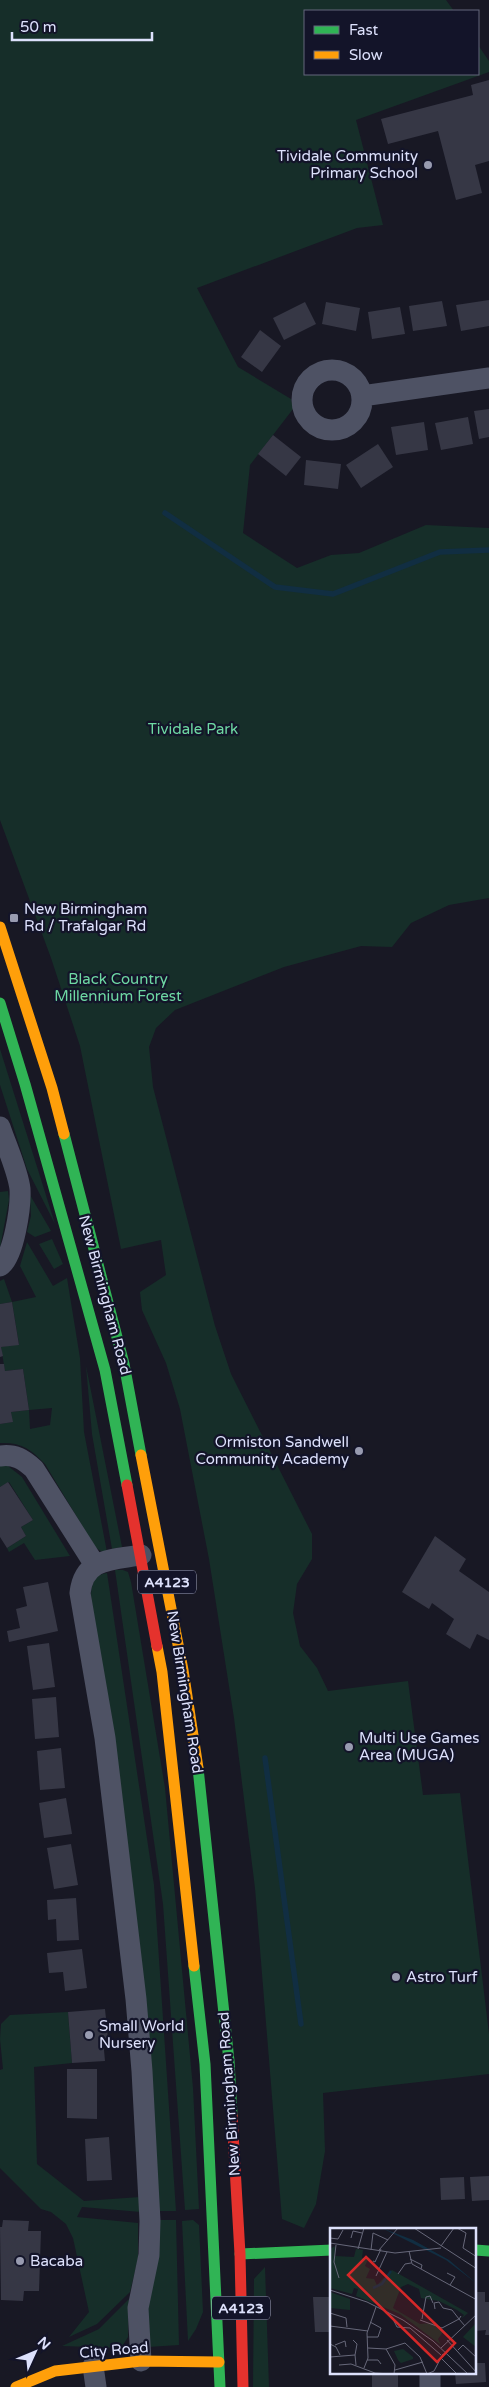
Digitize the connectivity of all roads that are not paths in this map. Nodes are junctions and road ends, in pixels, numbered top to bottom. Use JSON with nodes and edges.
{"nodes":[{"id":1,"x":489,"y":378,"type":"edge"},
{"id":2,"x":362,"y":396,"type":"dead end"},
{"id":3,"x":0,"y":927,"type":"edge"},
{"id":4,"x":0,"y":1004,"type":"edge"},
{"id":5,"x":0,"y":1127,"type":"edge"},
{"id":6,"x":0,"y":1266,"type":"edge"},
{"id":7,"x":0,"y":1456,"type":"edge"},
{"id":8,"x":141,"y":1555,"type":"junction"},
{"id":9,"x":94,"y":1564,"type":"junction"},
{"id":10,"x":330,"y":2250,"type":"edge"},
{"id":11,"x":476,"y":2250,"type":"edge"},
{"id":12,"x":489,"y":2251,"type":"edge"},
{"id":13,"x":240,"y":2254,"type":"junction"},
{"id":14,"x":215,"y":2255,"type":"junction"},
{"id":15,"x":141,"y":2361,"type":"junction"},
{"id":16,"x":219,"y":2362,"type":"junction"},
{"id":17,"x":243,"y":2362,"type":"junction"},
{"id":18,"x":430,"y":2374,"type":"edge"},
{"id":19,"x":94,"y":2377,"type":"edge"},
{"id":20,"x":16,"y":2387,"type":"edge"},
{"id":21,"x":220,"y":2387,"type":"edge"},
{"id":22,"x":243,"y":2387,"type":"edge"},
{"id":23,"x":430,"y":2387,"type":"edge"}],
"edges":[{"from":1,"to":2,"type":"street"},
{"from":3,"to":13,"type":"main road","name":"New Birmingham Road","number":"A4123"},
{"from":4,"to":8,"type":"main road","name":"New Birmingham Road","number":"A4123"},
{"from":5,"to":6,"type":"street"},
{"from":7,"to":9,"type":"street"},
{"from":8,"to":9,"type":"street"},
{"from":8,"to":14,"type":"main road","name":"New Birmingham Road","number":"A4123"},
{"from":9,"to":15,"type":"street"},
{"from":10,"to":13,"type":"main road"},
{"from":11,"to":12,"type":"main road"},
{"from":13,"to":14,"type":"main road"},
{"from":13,"to":17,"type":"main road","name":"New Birmingham Road","number":"A4123"},
{"from":14,"to":16,"type":"main road","name":"New Birmingham Road","number":"A4123"},
{"from":15,"to":16,"type":"main road","name":"City Road"},
{"from":15,"to":19,"type":"main road","name":"City Road"},
{"from":16,"to":17,"type":"main road","name":"City Road"},
{"from":16,"to":21,"type":"main road","name":"New Birmingham Road","number":"A4123"},
{"from":17,"to":22,"type":"main road","name":"New Birmingham Road","number":"A4123"},
{"from":18,"to":23,"type":"street"},
{"from":19,"to":20,"type":"main road","name":"City Road"}]}
